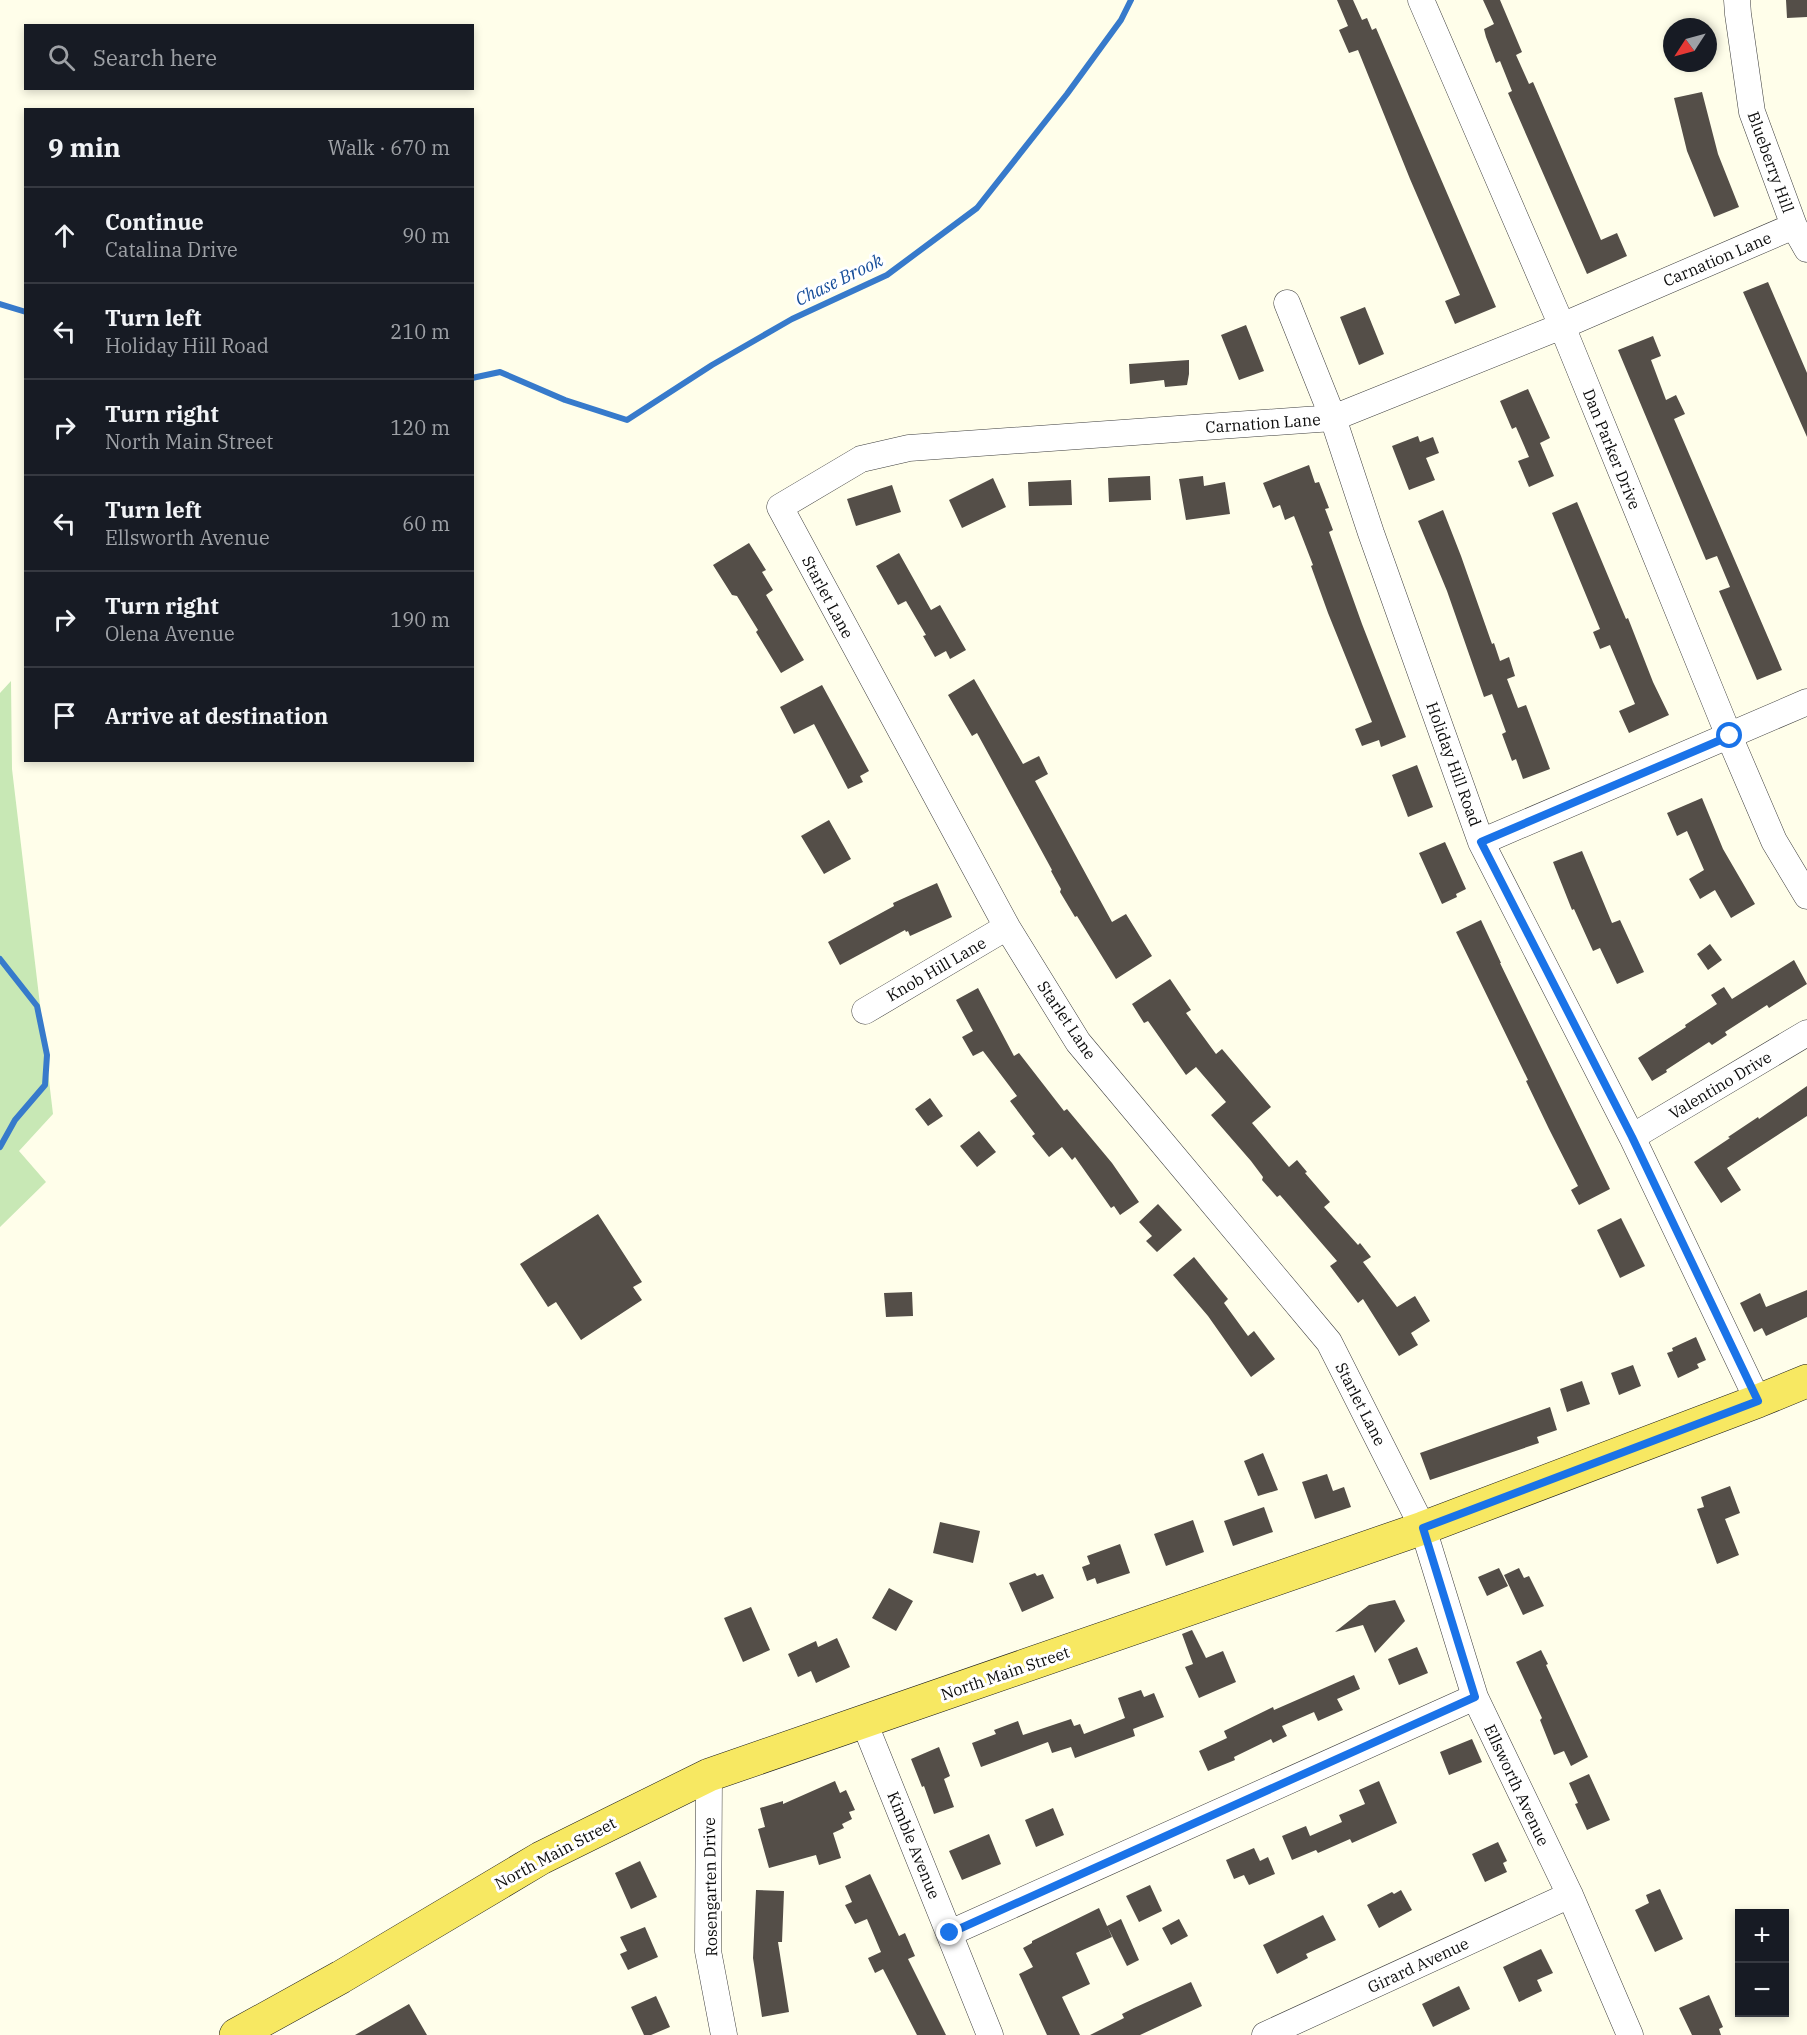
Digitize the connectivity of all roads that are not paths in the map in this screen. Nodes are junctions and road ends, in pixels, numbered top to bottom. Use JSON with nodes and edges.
{"nodes":[{"id":1,"x":1421,"y":0,"type":"edge"},
{"id":2,"x":1737,"y":0,"type":"edge"},
{"id":3,"x":1794,"y":226,"type":"junction"},
{"id":4,"x":1807,"y":249,"type":"edge"},
{"id":5,"x":1287,"y":303,"type":"dead end"},
{"id":6,"x":1562,"y":326,"type":"junction"},
{"id":7,"x":1333,"y":418,"type":"junction"},
{"id":8,"x":780,"y":507,"type":"joint"},
{"id":9,"x":1807,"y":702,"type":"edge"},
{"id":10,"x":1730,"y":736,"type":"junction"},
{"id":11,"x":1481,"y":842,"type":"junction"},
{"id":12,"x":1807,"y":896,"type":"edge"},
{"id":13,"x":1007,"y":927,"type":"junction"},
{"id":14,"x":865,"y":1011,"type":"dead end"},
{"id":15,"x":1807,"y":1033,"type":"edge"},
{"id":16,"x":1632,"y":1137,"type":"junction"},
{"id":17,"x":1807,"y":1381,"type":"edge"},
{"id":18,"x":1758,"y":1401,"type":"junction"},
{"id":19,"x":1423,"y":1528,"type":"junction"},
{"id":20,"x":1475,"y":1697,"type":"junction"},
{"id":21,"x":864,"y":1722,"type":"junction"},
{"id":22,"x":709,"y":1774,"type":"junction"},
{"id":23,"x":1570,"y":1896,"type":"junction"},
{"id":24,"x":950,"y":1933,"type":"junction"},
{"id":25,"x":236,"y":2035,"type":"edge"},
{"id":26,"x":724,"y":2035,"type":"edge"},
{"id":27,"x":990,"y":2035,"type":"edge"},
{"id":28,"x":1265,"y":2035,"type":"edge"},
{"id":29,"x":1630,"y":2035,"type":"edge"}],
"edges":[{"from":1,"to":6,"type":"street","name":"Dan Parker Drive"},
{"from":2,"to":3,"type":"street","name":"Blueberry Hill"},
{"from":3,"to":4,"type":"street","name":"Blueberry Hill"},
{"from":3,"to":6,"type":"street","name":"Carnation Lane"},
{"from":5,"to":7,"type":"street","name":"Holiday Hill Road"},
{"from":6,"to":7,"type":"street","name":"Carnation Lane"},
{"from":6,"to":10,"type":"street","name":"Dan Parker Drive"},
{"from":7,"to":8,"type":"street","name":"Carnation Lane"},
{"from":7,"to":11,"type":"street","name":"Holiday Hill Road"},
{"from":8,"to":13,"type":"street","name":"Starlet Lane"},
{"from":9,"to":10,"type":"street"},
{"from":10,"to":11,"type":"street"},
{"from":10,"to":12,"type":"street","name":"Dan Parker Drive"},
{"from":11,"to":16,"type":"street","name":"Holiday Hill Road"},
{"from":13,"to":14,"type":"street","name":"Knob Hill Lane"},
{"from":13,"to":19,"type":"street","name":"Starlet Lane"},
{"from":15,"to":16,"type":"street","name":"Valentino Drive"},
{"from":16,"to":18,"type":"street","name":"Holiday Hill Road"},
{"from":17,"to":18,"type":"main road","name":"North Main Street"},
{"from":18,"to":19,"type":"main road","name":"North Main Street"},
{"from":19,"to":20,"type":"street","name":"Ellsworth Avenue"},
{"from":19,"to":21,"type":"main road","name":"North Main Street"},
{"from":20,"to":23,"type":"street","name":"Ellsworth Avenue"},
{"from":20,"to":24,"type":"street"},
{"from":21,"to":22,"type":"main road","name":"North Main Street"},
{"from":21,"to":24,"type":"street","name":"Kimble Avenue"},
{"from":22,"to":25,"type":"main road","name":"North Main Street"},
{"from":22,"to":26,"type":"street","name":"Rosengarten Drive"},
{"from":23,"to":28,"type":"street","name":"Girard Avenue"},
{"from":23,"to":29,"type":"street","name":"Ellsworth Avenue"},
{"from":24,"to":27,"type":"street","name":"Kimble Avenue"}]}
